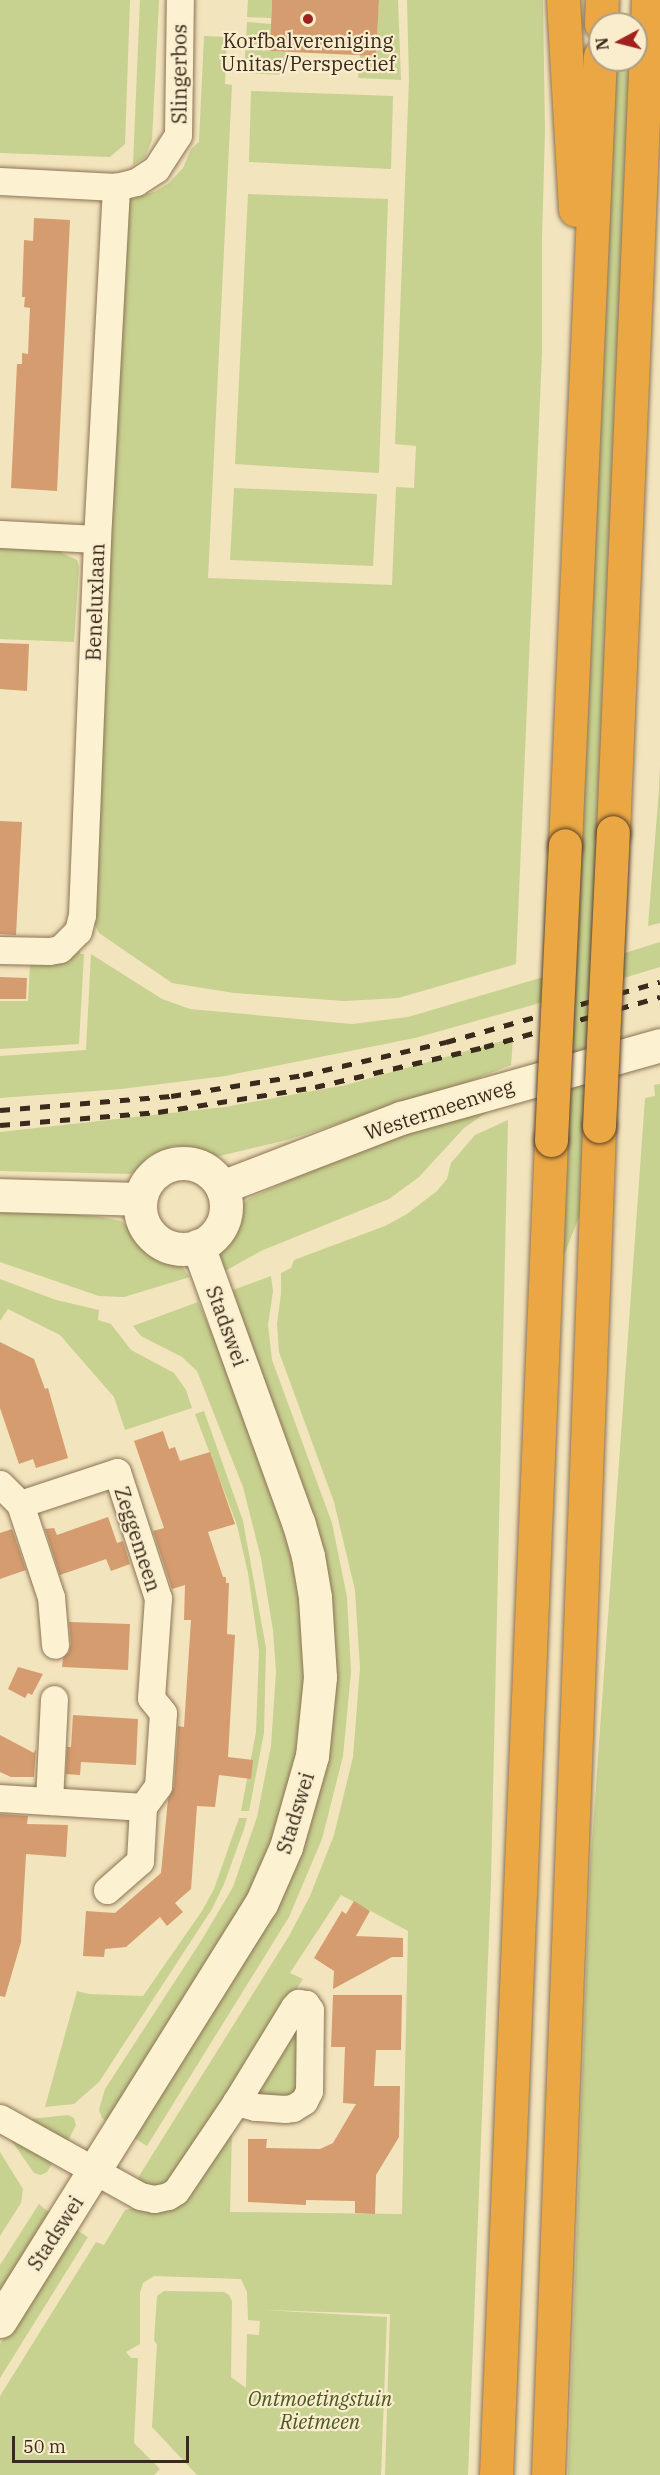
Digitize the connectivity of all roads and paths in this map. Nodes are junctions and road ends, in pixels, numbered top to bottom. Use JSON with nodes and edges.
{"nodes":[{"id":1,"x":180,"y":0,"type":"edge"},
{"id":2,"x":563,"y":0,"type":"edge"},
{"id":3,"x":648,"y":0,"type":"edge"},
{"id":4,"x":599,"y":72,"type":"edge"},
{"id":5,"x":0,"y":182,"type":"edge"},
{"id":6,"x":116,"y":188,"type":"junction"},
{"id":7,"x":660,"y":240,"type":"edge"},
{"id":8,"x":586,"y":376,"type":"junction"},
{"id":9,"x":628,"y":453,"type":"junction"},
{"id":10,"x":0,"y":534,"type":"edge"},
{"id":11,"x":97,"y":539,"type":"junction"},
{"id":12,"x":0,"y":950,"type":"edge"},
{"id":13,"x":660,"y":1045,"type":"edge"},
{"id":14,"x":222,"y":1187,"type":"junction"},
{"id":15,"x":0,"y":1195,"type":"edge"},
{"id":16,"x":140,"y":1199,"type":"junction"},
{"id":17,"x":198,"y":1246,"type":"junction"},
{"id":18,"x":0,"y":1485,"type":"edge"},
{"id":19,"x":20,"y":1504,"type":"junction"},
{"id":20,"x":55,"y":1645,"type":"dead end"},
{"id":21,"x":54,"y":1699,"type":"dead end"},
{"id":22,"x":0,"y":1798,"type":"edge"},
{"id":23,"x":49,"y":1802,"type":"junction"},
{"id":24,"x":143,"y":1807,"type":"junction"},
{"id":25,"x":106,"y":1890,"type":"dead end"},
{"id":26,"x":236,"y":2102,"type":"dead end"},
{"id":27,"x":0,"y":2118,"type":"edge"},
{"id":28,"x":96,"y":2171,"type":"junction"},
{"id":29,"x":0,"y":2321,"type":"edge"},
{"id":30,"x":496,"y":2475,"type":"edge"},
{"id":31,"x":548,"y":2475,"type":"edge"}],
"edges":[{"from":1,"to":6,"type":"street","name":"Slingerbos"},
{"from":2,"to":8,"type":"highway"},
{"from":3,"to":9,"type":"highway"},
{"from":4,"to":8,"type":"highway"},
{"from":5,"to":6,"type":"street"},
{"from":6,"to":11,"type":"street","name":"Beneluxlaan"},
{"from":7,"to":9,"type":"highway"},
{"from":8,"to":30,"type":"highway","bridge":true},
{"from":9,"to":31,"type":"highway","bridge":true},
{"from":10,"to":11,"type":"street"},
{"from":11,"to":12,"type":"street","name":"Beneluxlaan"},
{"from":13,"to":14,"type":"street","name":"Westermeenweg"},
{"from":14,"to":16,"type":"street"},
{"from":14,"to":17,"type":"street"},
{"from":15,"to":16,"type":"street"},
{"from":16,"to":17,"type":"street"},
{"from":17,"to":28,"type":"street","name":"Stadswei"},
{"from":18,"to":19,"type":"street"},
{"from":19,"to":20,"type":"street"},
{"from":19,"to":24,"type":"street","name":"Zeggemeen"},
{"from":21,"to":23,"type":"street"},
{"from":22,"to":23,"type":"street"},
{"from":23,"to":24,"type":"street"},
{"from":24,"to":25,"type":"street","name":"Zeggemeen"},
{"from":26,"to":28,"type":"street"},
{"from":27,"to":28,"type":"street"},
{"from":28,"to":29,"type":"street","name":"Stadswei"}]}
